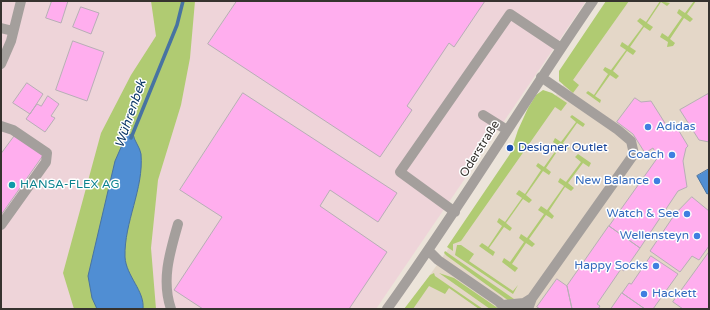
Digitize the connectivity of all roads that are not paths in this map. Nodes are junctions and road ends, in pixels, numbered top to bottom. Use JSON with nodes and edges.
{"nodes":[{"id":1,"x":21,"y":1,"type":"edge"},
{"id":2,"x":593,"y":1,"type":"edge"},
{"id":3,"x":1,"y":28,"type":"edge"},
{"id":4,"x":13,"y":31,"type":"junction"},
{"id":5,"x":561,"y":48,"type":"junction"},
{"id":6,"x":1,"y":64,"type":"edge"},
{"id":7,"x":541,"y":77,"type":"junction"},
{"id":8,"x":483,"y":114,"type":"dead end"},
{"id":9,"x":1,"y":126,"type":"edge"},
{"id":10,"x":507,"y":130,"type":"junction"},
{"id":11,"x":455,"y":212,"type":"junction"},
{"id":12,"x":178,"y":224,"type":"dead end"},
{"id":13,"x":1,"y":226,"type":"edge"},
{"id":14,"x":429,"y":251,"type":"junction"},
{"id":15,"x":532,"y":298,"type":"junction"},
{"id":16,"x":504,"y":307,"type":"edge"},
{"id":17,"x":171,"y":309,"type":"edge"},
{"id":18,"x":388,"y":309,"type":"edge"},
{"id":19,"x":528,"y":309,"type":"edge"}],
"edges":[{"from":1,"to":4,"type":"street"},
{"from":2,"to":5,"type":"street","name":"Oderstraße"},
{"from":3,"to":4,"type":"street"},
{"from":4,"to":6,"type":"street"},
{"from":5,"to":7,"type":"street","name":"Oderstraße"},
{"from":5,"to":11,"type":"street"},
{"from":7,"to":10,"type":"street","name":"Oderstraße"},
{"from":7,"to":15,"type":"street"},
{"from":8,"to":10,"type":"street"},
{"from":9,"to":13,"type":"street"},
{"from":10,"to":11,"type":"street","name":"Oderstraße"},
{"from":11,"to":14,"type":"street","name":"Oderstraße"},
{"from":12,"to":17,"type":"street"},
{"from":14,"to":16,"type":"street"},
{"from":14,"to":18,"type":"street","name":"Oderstraße"},
{"from":15,"to":16,"type":"street"},
{"from":15,"to":19,"type":"street"}]}
